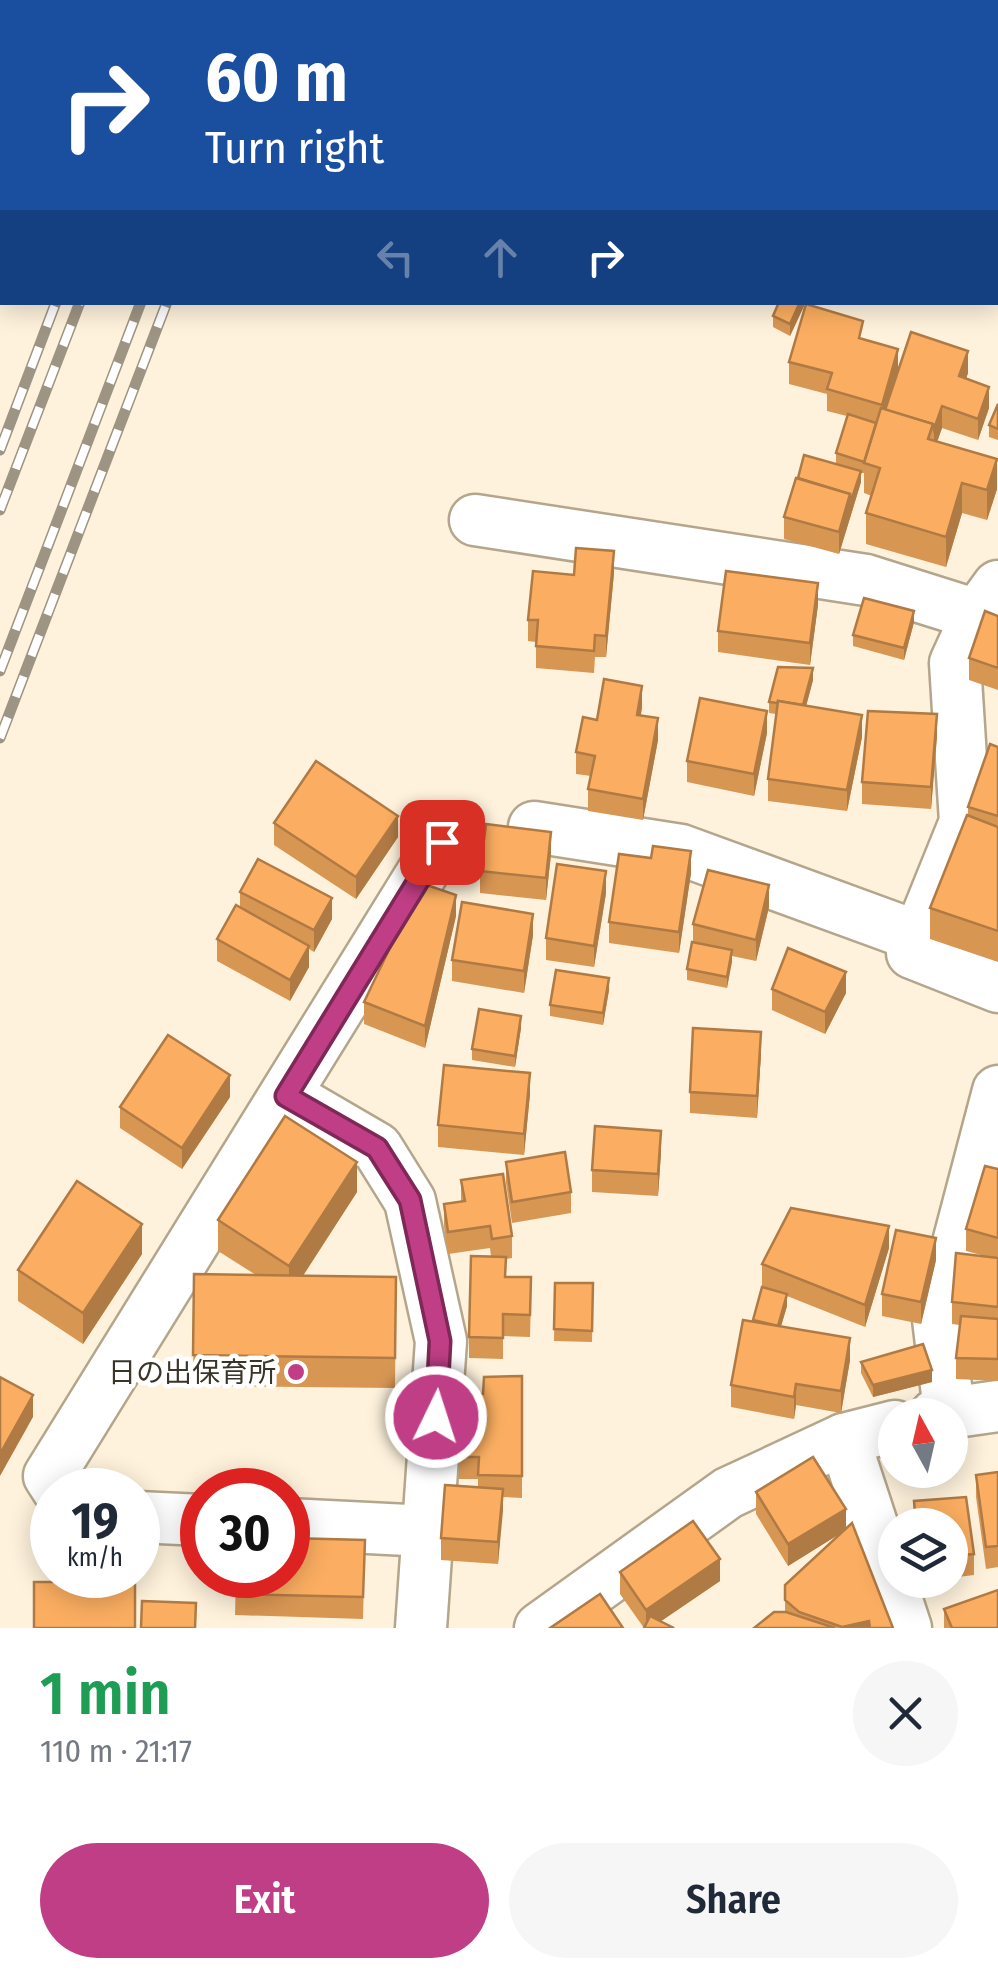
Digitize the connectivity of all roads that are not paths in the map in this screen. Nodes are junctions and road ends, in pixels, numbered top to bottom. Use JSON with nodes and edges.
{"nodes":[{"id":1,"x":475,"y":520,"type":"dead end"},
{"id":2,"x":988,"y":601,"type":"edge"},
{"id":3,"x":534,"y":827,"type":"edge"},
{"id":4,"x":442,"y":842,"type":"dead end"},
{"id":5,"x":919,"y":937,"type":"junction"},
{"id":6,"x":998,"y":987,"type":"edge"},
{"id":7,"x":998,"y":1091,"type":"edge"},
{"id":8,"x":286,"y":1096,"type":"junction"},
{"id":9,"x":941,"y":1398,"type":"edge"},
{"id":10,"x":998,"y":1406,"type":"edge"},
{"id":11,"x":968,"y":1410,"type":"edge"},
{"id":12,"x":878,"y":1430,"type":"edge"},
{"id":13,"x":844,"y":1439,"type":"junction"},
{"id":14,"x":54,"y":1468,"type":"edge"},
{"id":15,"x":310,"y":1525,"type":"edge"},
{"id":16,"x":428,"y":1531,"type":"junction"},
{"id":17,"x":421,"y":1628,"type":"edge"},
{"id":18,"x":540,"y":1628,"type":"edge"},
{"id":19,"x":906,"y":1628,"type":"edge"}],
"edges":[{"from":1,"to":2,"type":"street"},
{"from":2,"to":5,"type":"street"},
{"from":3,"to":5,"type":"street"},
{"from":4,"to":8,"type":"street"},
{"from":5,"to":6,"type":"street"},
{"from":7,"to":9,"type":"street"},
{"from":8,"to":14,"type":"street"},
{"from":8,"to":16,"type":"street"},
{"from":10,"to":11,"type":"street"},
{"from":12,"to":13,"type":"street"},
{"from":13,"to":18,"type":"street"},
{"from":13,"to":19,"type":"street"},
{"from":15,"to":16,"type":"street"},
{"from":16,"to":17,"type":"street"}]}
